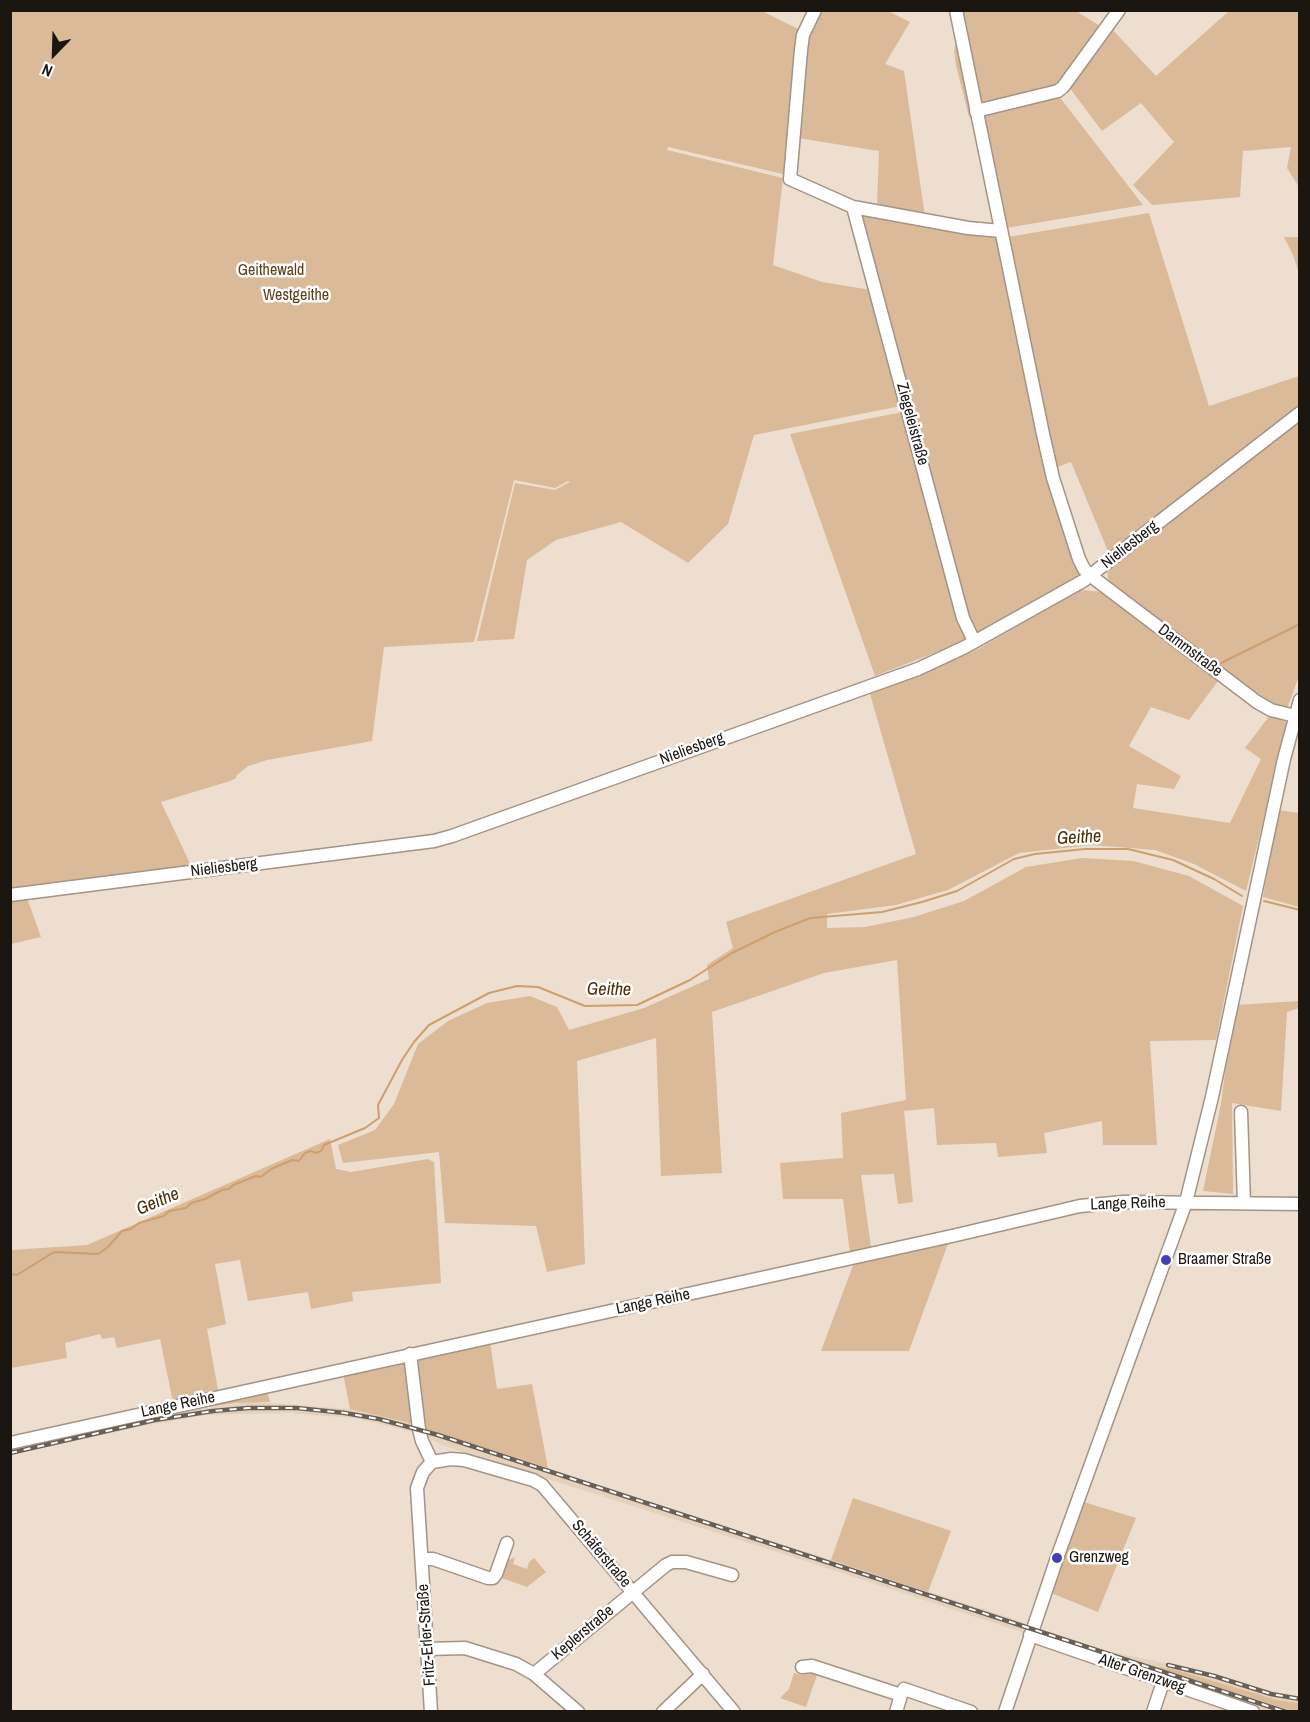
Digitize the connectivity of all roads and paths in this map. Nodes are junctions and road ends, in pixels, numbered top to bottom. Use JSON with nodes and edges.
{"nodes":[{"id":1,"x":815,"y":10,"type":"edge"},
{"id":2,"x":956,"y":10,"type":"edge"},
{"id":3,"x":1119,"y":10,"type":"edge"},
{"id":4,"x":976,"y":111,"type":"junction"},
{"id":5,"x":853,"y":207,"type":"junction"},
{"id":6,"x":1001,"y":231,"type":"junction"},
{"id":7,"x":1299,"y":413,"type":"edge"},
{"id":8,"x":1091,"y":576,"type":"junction"},
{"id":9,"x":974,"y":641,"type":"junction"},
{"id":10,"x":1297,"y":710,"type":"edge"},
{"id":11,"x":10,"y":895,"type":"edge"},
{"id":12,"x":1242,"y":1112,"type":"dead end"},
{"id":13,"x":1186,"y":1202,"type":"junction"},
{"id":14,"x":1244,"y":1203,"type":"junction"},
{"id":15,"x":1299,"y":1204,"type":"edge"},
{"id":16,"x":410,"y":1354,"type":"junction"},
{"id":17,"x":10,"y":1443,"type":"edge"},
{"id":18,"x":432,"y":1462,"type":"junction"},
{"id":19,"x":507,"y":1543,"type":"dead end"},
{"id":20,"x":422,"y":1559,"type":"junction"},
{"id":21,"x":732,"y":1575,"type":"dead end"},
{"id":22,"x":632,"y":1591,"type":"junction"},
{"id":23,"x":1030,"y":1635,"type":"junction"},
{"id":24,"x":427,"y":1649,"type":"junction"},
{"id":25,"x":802,"y":1667,"type":"dead end"},
{"id":26,"x":534,"y":1674,"type":"junction"},
{"id":27,"x":703,"y":1674,"type":"junction"},
{"id":28,"x":1164,"y":1682,"type":"junction"},
{"id":29,"x":901,"y":1695,"type":"junction"},
{"id":30,"x":432,"y":1712,"type":"edge"},
{"id":31,"x":578,"y":1712,"type":"edge"},
{"id":32,"x":663,"y":1712,"type":"edge"},
{"id":33,"x":734,"y":1712,"type":"edge"},
{"id":34,"x":896,"y":1712,"type":"edge"},
{"id":35,"x":971,"y":1712,"type":"edge"},
{"id":36,"x":1005,"y":1712,"type":"edge"},
{"id":37,"x":1153,"y":1712,"type":"edge"},
{"id":38,"x":1253,"y":1712,"type":"edge"}],
"edges":[{"from":1,"to":5,"type":"street"},
{"from":2,"to":4,"type":"street"},
{"from":3,"to":4,"type":"street"},
{"from":4,"to":6,"type":"street"},
{"from":5,"to":6,"type":"street"},
{"from":5,"to":9,"type":"street","name":"Ziegeleistraße"},
{"from":6,"to":8,"type":"street"},
{"from":7,"to":8,"type":"street","name":"Nieliesberg"},
{"from":8,"to":9,"type":"street","name":"Nieliesberg"},
{"from":8,"to":10,"type":"street","name":"Dammstraße"},
{"from":9,"to":11,"type":"street","name":"Nieliesberg"},
{"from":10,"to":13,"type":"street"},
{"from":12,"to":14,"type":"street"},
{"from":13,"to":14,"type":"street","name":"Lange Reihe"},
{"from":13,"to":16,"type":"street","name":"Lange Reihe"},
{"from":13,"to":23,"type":"street"},
{"from":14,"to":15,"type":"street","name":"Lange Reihe"},
{"from":16,"to":17,"type":"street","name":"Lange Reihe"},
{"from":16,"to":18,"type":"street"},
{"from":18,"to":20,"type":"street","name":"Fritz-Erler-Straße"},
{"from":18,"to":22,"type":"street","name":"Schäferstraße"},
{"from":19,"to":20,"type":"street","name":"Fritz-Erler-Straße"},
{"from":20,"to":24,"type":"street","name":"Fritz-Erler-Straße"},
{"from":21,"to":22,"type":"street","name":"Keplerstraße"},
{"from":22,"to":26,"type":"street","name":"Keplerstraße"},
{"from":22,"to":27,"type":"street","name":"Schäferstraße"},
{"from":23,"to":28,"type":"street","name":"Alter Grenzweg"},
{"from":23,"to":36,"type":"street"},
{"from":24,"to":26,"type":"street"},
{"from":24,"to":30,"type":"street","name":"Fritz-Erler-Straße"},
{"from":25,"to":29,"type":"street"},
{"from":26,"to":31,"type":"street"},
{"from":27,"to":32,"type":"street"},
{"from":27,"to":33,"type":"street","name":"Schäferstraße"},
{"from":28,"to":37,"type":"street"},
{"from":28,"to":38,"type":"street","name":"Alter Grenzweg"},
{"from":29,"to":34,"type":"street"},
{"from":29,"to":35,"type":"street"}]}
